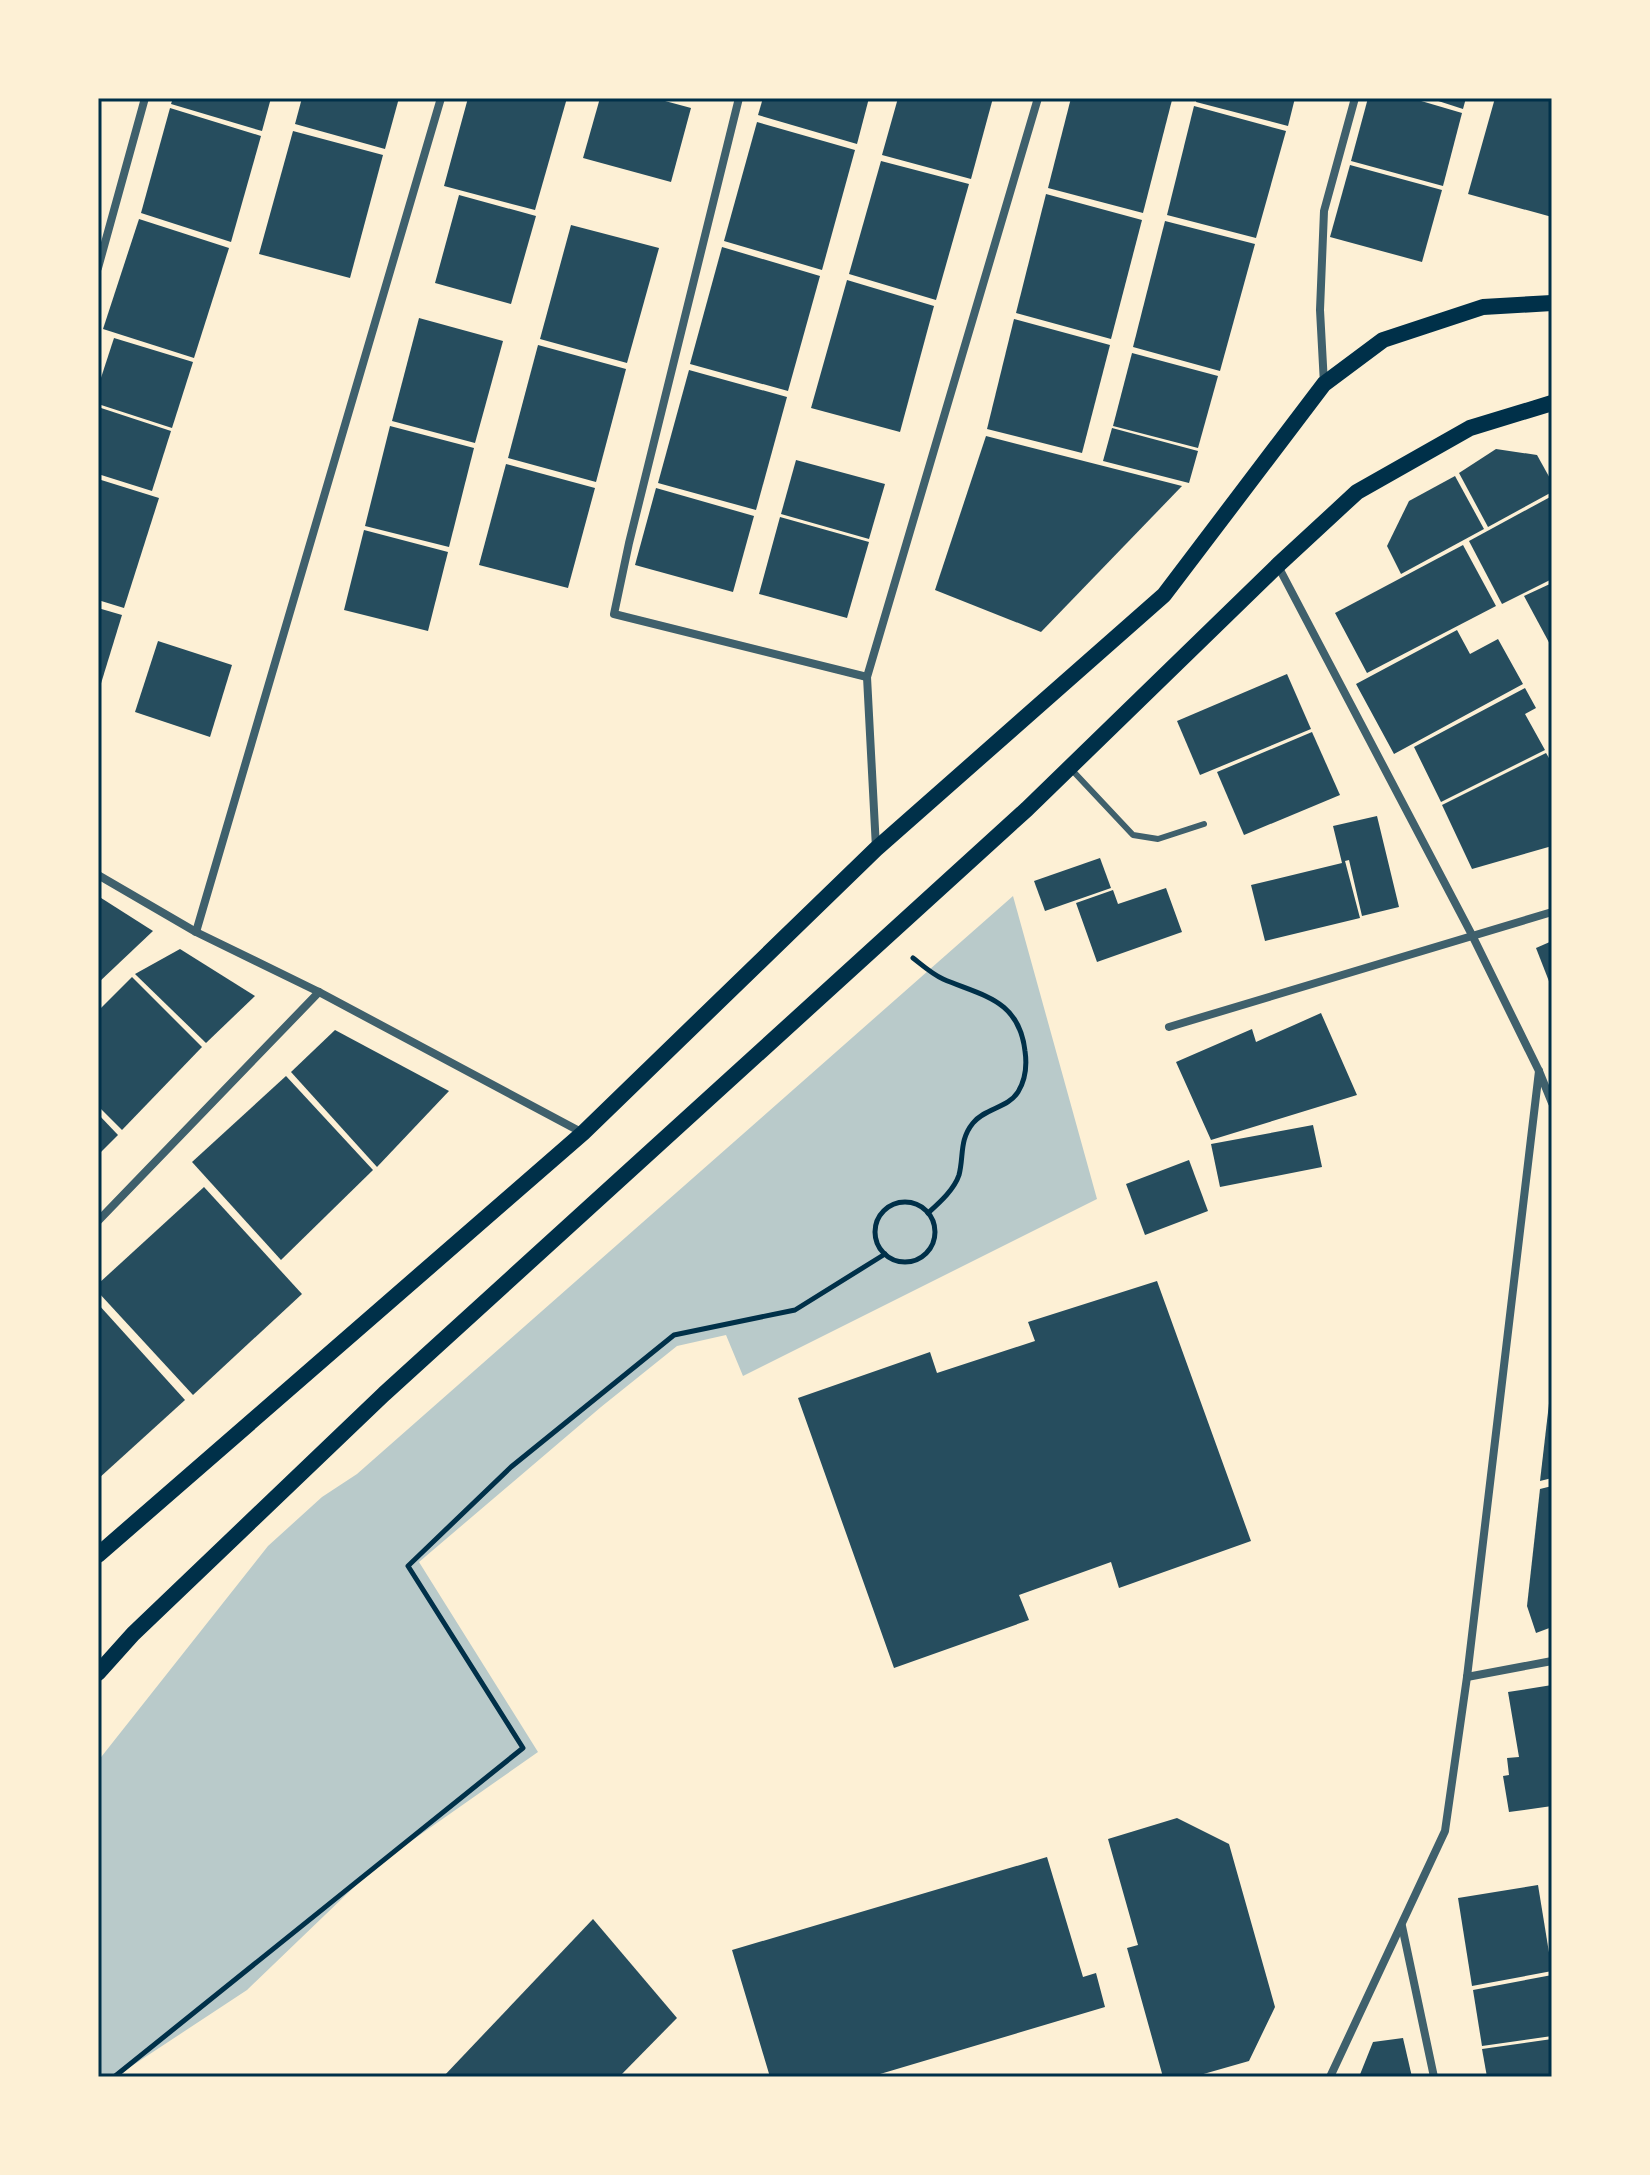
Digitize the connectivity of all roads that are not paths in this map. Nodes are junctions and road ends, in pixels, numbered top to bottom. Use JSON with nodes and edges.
{"nodes":[{"id":1,"x":145,"y":98,"type":"edge"},
{"id":2,"x":441,"y":98,"type":"edge"},
{"id":3,"x":739,"y":98,"type":"edge"},
{"id":4,"x":1038,"y":98,"type":"edge"},
{"id":5,"x":1355,"y":98,"type":"edge"},
{"id":6,"x":98,"y":268,"type":"edge"},
{"id":7,"x":1552,"y":303,"type":"edge"},
{"id":8,"x":1324,"y":384,"type":"junction"},
{"id":9,"x":1551,"y":406,"type":"edge"},
{"id":10,"x":1278,"y":565,"type":"junction"},
{"id":11,"x":867,"y":677,"type":"junction"},
{"id":12,"x":1070,"y":768,"type":"junction"},
{"id":13,"x":1204,"y":824,"type":"dead end"},
{"id":14,"x":876,"y":849,"type":"junction"},
{"id":15,"x":98,"y":875,"type":"edge"},
{"id":16,"x":1552,"y":912,"type":"edge"},
{"id":17,"x":196,"y":932,"type":"junction"},
{"id":18,"x":1472,"y":935,"type":"junction"},
{"id":19,"x":319,"y":992,"type":"junction"},
{"id":20,"x":1169,"y":1027,"type":"dead end"},
{"id":21,"x":1539,"y":1071,"type":"junction"},
{"id":22,"x":1552,"y":1103,"type":"edge"},
{"id":23,"x":583,"y":1133,"type":"junction"},
{"id":24,"x":98,"y":1221,"type":"edge"},
{"id":25,"x":98,"y":1555,"type":"edge"},
{"id":26,"x":1552,"y":1661,"type":"edge"},
{"id":27,"x":98,"y":1673,"type":"edge"},
{"id":28,"x":1467,"y":1677,"type":"junction"},
{"id":29,"x":1402,"y":1925,"type":"junction"},
{"id":30,"x":1330,"y":2077,"type":"edge"},
{"id":31,"x":1434,"y":2077,"type":"edge"}],
"edges":[{"from":1,"to":6,"type":"street"},
{"from":2,"to":17,"type":"street"},
{"from":3,"to":11,"type":"street"},
{"from":4,"to":11,"type":"street"},
{"from":5,"to":8,"type":"street"},
{"from":7,"to":8,"type":"main road"},
{"from":8,"to":14,"type":"main road"},
{"from":9,"to":10,"type":"main road"},
{"from":10,"to":12,"type":"main road"},
{"from":10,"to":18,"type":"street"},
{"from":11,"to":14,"type":"street"},
{"from":12,"to":13,"type":"lane"},
{"from":12,"to":27,"type":"main road"},
{"from":14,"to":23,"type":"main road"},
{"from":15,"to":17,"type":"street"},
{"from":16,"to":18,"type":"street"},
{"from":17,"to":19,"type":"street"},
{"from":18,"to":20,"type":"street"},
{"from":18,"to":21,"type":"street"},
{"from":19,"to":23,"type":"street"},
{"from":19,"to":24,"type":"street"},
{"from":21,"to":22,"type":"street"},
{"from":21,"to":28,"type":"street"},
{"from":23,"to":25,"type":"main road"},
{"from":26,"to":28,"type":"street"},
{"from":28,"to":29,"type":"street"},
{"from":29,"to":30,"type":"street"},
{"from":29,"to":31,"type":"street"}]}
